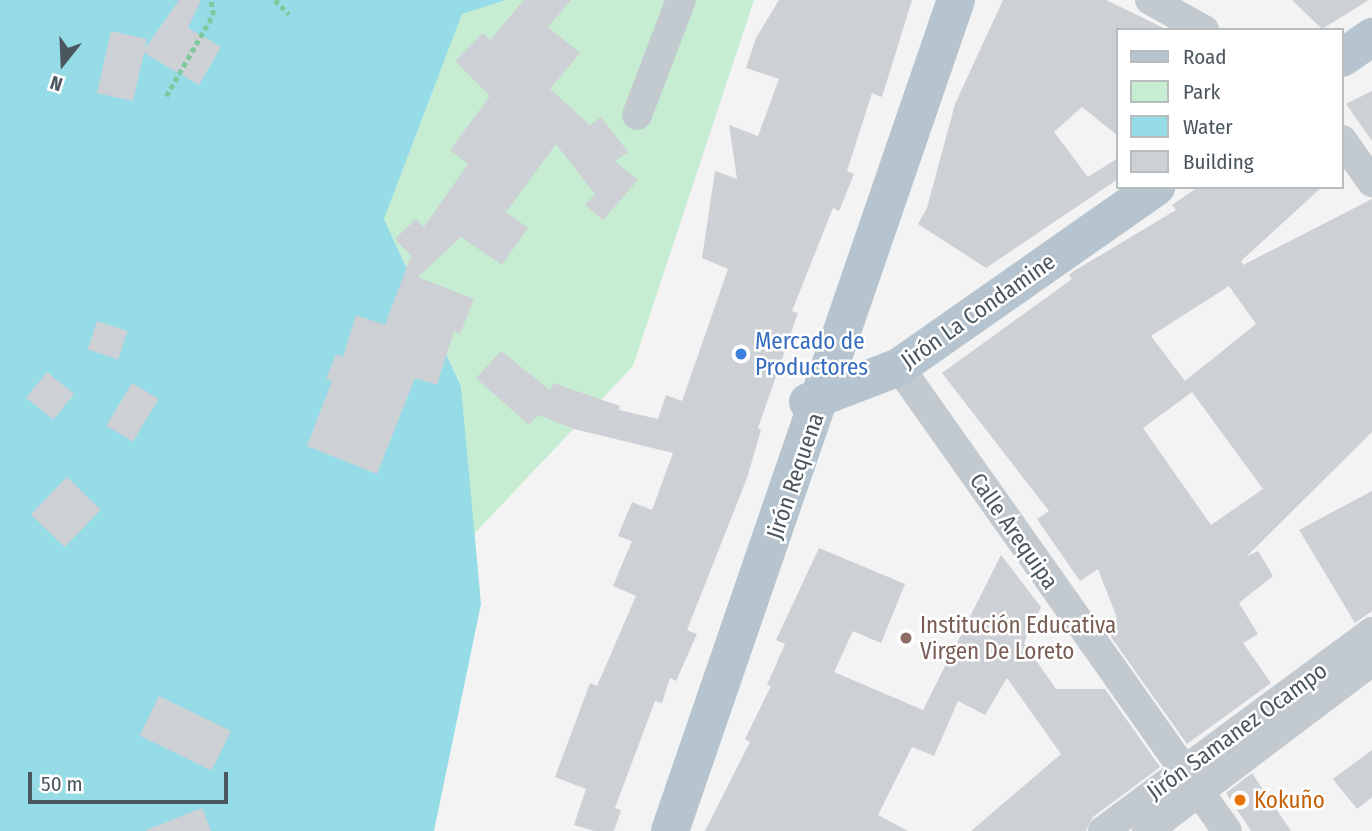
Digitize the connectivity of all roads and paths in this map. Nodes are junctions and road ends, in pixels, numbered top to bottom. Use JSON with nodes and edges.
{"nodes":[{"id":1,"x":211,"y":0,"type":"edge"},
{"id":2,"x":275,"y":0,"type":"edge"},
{"id":3,"x":681,"y":0,"type":"edge"},
{"id":4,"x":956,"y":0,"type":"edge"},
{"id":5,"x":1150,"y":0,"type":"edge"},
{"id":6,"x":289,"y":14,"type":"dead end"},
{"id":7,"x":1200,"y":28,"type":"edge"},
{"id":8,"x":1372,"y":37,"type":"edge"},
{"id":9,"x":1344,"y":57,"type":"edge"},
{"id":10,"x":166,"y":96,"type":"dead end"},
{"id":11,"x":637,"y":116,"type":"dead end"},
{"id":12,"x":1344,"y":144,"type":"edge"},
{"id":13,"x":1372,"y":182,"type":"edge"},
{"id":14,"x":1153,"y":189,"type":"edge"},
{"id":15,"x":899,"y":367,"type":"junction"},
{"id":16,"x":823,"y":396,"type":"junction"},
{"id":17,"x":790,"y":413,"type":"joint"},
{"id":18,"x":1372,"y":632,"type":"edge"},
{"id":19,"x":1372,"y":661,"type":"edge"},
{"id":20,"x":1190,"y":780,"type":"junction"},
{"id":21,"x":660,"y":822,"type":"edge"},
{"id":22,"x":1102,"y":831,"type":"edge"},
{"id":23,"x":1147,"y":831,"type":"edge"},
{"id":24,"x":1227,"y":831,"type":"edge"}],
"edges":[{"from":1,"to":10,"type":"path"},
{"from":2,"to":6,"type":"path"},
{"from":3,"to":11,"type":"street"},
{"from":4,"to":16,"type":"main road","name":"Jirón Requena"},
{"from":5,"to":7,"type":"street"},
{"from":8,"to":9,"type":"main road"},
{"from":12,"to":13,"type":"street"},
{"from":14,"to":15,"type":"main road","name":"Jirón La Condamine"},
{"from":15,"to":16,"type":"main road","name":"Jirón La Condamine"},
{"from":15,"to":20,"type":"street","name":"Calle Arequipa"},
{"from":16,"to":17,"type":"main road","name":"Jirón La Condamine"},
{"from":16,"to":21,"type":"main road","name":"Jirón Requena"},
{"from":17,"to":21,"type":"main road","name":"Jirón Requena"},
{"from":18,"to":20,"type":"street","name":"Jirón Samanez Ocampo"},
{"from":19,"to":20,"type":"street","name":"Jirón Samanez Ocampo"},
{"from":20,"to":22,"type":"street","name":"Jirón Samanez Ocampo"},
{"from":20,"to":23,"type":"street","name":"Jirón Samanez Ocampo"},
{"from":20,"to":24,"type":"street","name":"Calle Arequipa"}]}
